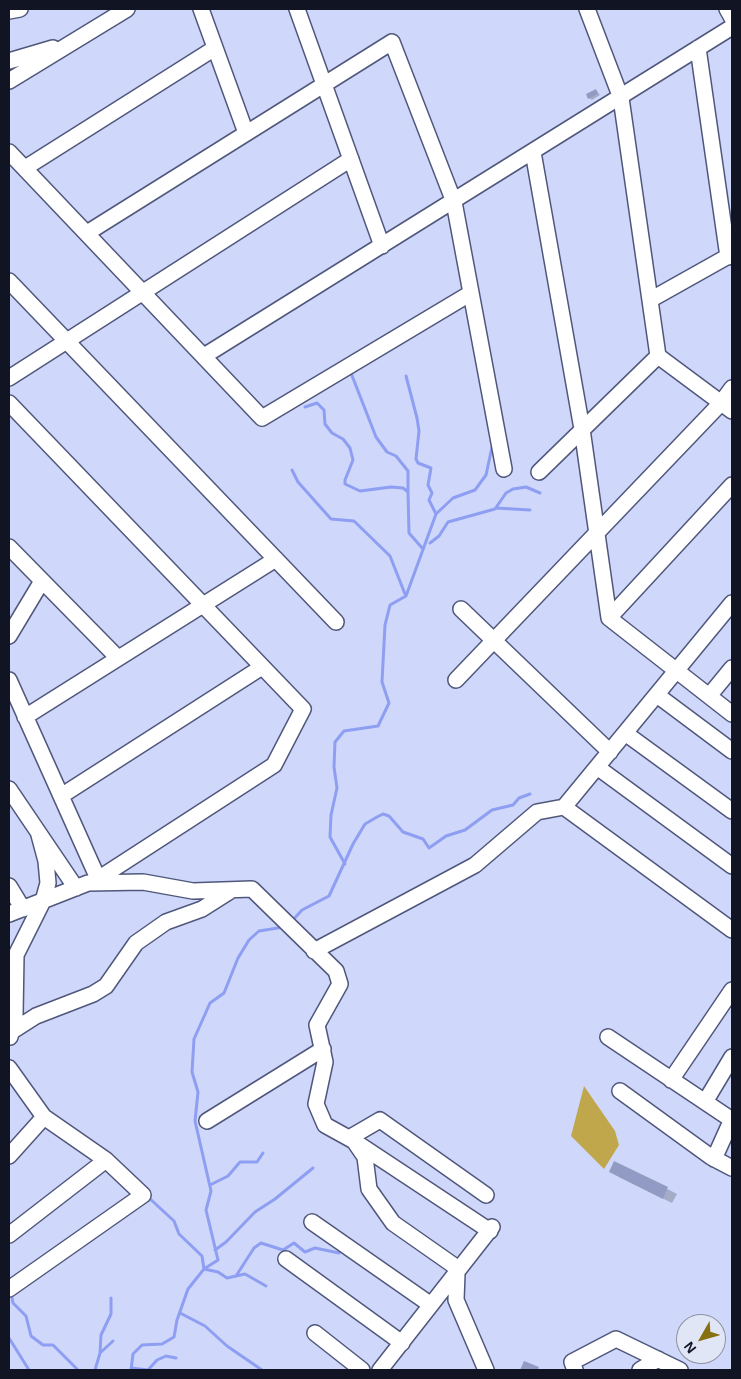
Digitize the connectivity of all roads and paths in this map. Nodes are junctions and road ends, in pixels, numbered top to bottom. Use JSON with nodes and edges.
{"nodes":[{"id":1,"x":20,"y":9,"type":"edge"},
{"id":2,"x":201,"y":9,"type":"edge"},
{"id":3,"x":297,"y":9,"type":"edge"},
{"id":4,"x":587,"y":9,"type":"edge"},
{"id":5,"x":727,"y":9,"type":"edge"},
{"id":6,"x":123,"y":10,"type":"edge"},
{"id":7,"x":9,"y":11,"type":"edge"},
{"id":8,"x":732,"y":18,"type":"edge"},
{"id":9,"x":732,"y":26,"type":"edge"},
{"id":10,"x":74,"y":41,"type":"junction"},
{"id":11,"x":215,"y":48,"type":"junction"},
{"id":12,"x":698,"y":48,"type":"junction"},
{"id":13,"x":9,"y":61,"type":"edge"},
{"id":14,"x":9,"y":81,"type":"edge"},
{"id":15,"x":324,"y":84,"type":"junction"},
{"id":16,"x":621,"y":98,"type":"junction"},
{"id":17,"x":246,"y":133,"type":"junction"},
{"id":18,"x":9,"y":152,"type":"edge"},
{"id":19,"x":533,"y":152,"type":"junction"},
{"id":20,"x":351,"y":159,"type":"junction"},
{"id":21,"x":25,"y":168,"type":"junction"},
{"id":22,"x":454,"y":202,"type":"junction"},
{"id":23,"x":87,"y":233,"type":"junction"},
{"id":24,"x":382,"y":246,"type":"junction"},
{"id":25,"x":730,"y":255,"type":"edge"},
{"id":26,"x":9,"y":282,"type":"edge"},
{"id":27,"x":144,"y":293,"type":"junction"},
{"id":28,"x":471,"y":293,"type":"junction"},
{"id":29,"x":650,"y":300,"type":"junction"},
{"id":30,"x":66,"y":341,"type":"junction"},
{"id":31,"x":204,"y":356,"type":"junction"},
{"id":32,"x":658,"y":356,"type":"junction"},
{"id":33,"x":9,"y":378,"type":"edge"},
{"id":34,"x":732,"y":388,"type":"edge"},
{"id":35,"x":9,"y":402,"type":"edge"},
{"id":36,"x":727,"y":407,"type":"edge"},
{"id":37,"x":582,"y":429,"type":"junction"},
{"id":38,"x":504,"y":469,"type":"dead end"},
{"id":39,"x":539,"y":472,"type":"dead end"},
{"id":40,"x":732,"y":485,"type":"edge"},
{"id":41,"x":597,"y":533,"type":"junction"},
{"id":42,"x":9,"y":547,"type":"edge"},
{"id":43,"x":276,"y":559,"type":"junction"},
{"id":44,"x":42,"y":581,"type":"junction"},
{"id":45,"x":732,"y":603,"type":"edge"},
{"id":46,"x":203,"y":605,"type":"junction"},
{"id":47,"x":461,"y":609,"type":"dead end"},
{"id":48,"x":609,"y":618,"type":"junction"},
{"id":49,"x":336,"y":622,"type":"dead end"},
{"id":50,"x":9,"y":634,"type":"edge"},
{"id":51,"x":494,"y":640,"type":"junction"},
{"id":52,"x":118,"y":658,"type":"junction"},
{"id":53,"x":262,"y":667,"type":"junction"},
{"id":54,"x":732,"y":668,"type":"edge"},
{"id":55,"x":676,"y":672,"type":"junction"},
{"id":56,"x":456,"y":680,"type":"dead end"},
{"id":57,"x":9,"y":683,"type":"edge"},
{"id":58,"x":657,"y":695,"type":"junction"},
{"id":59,"x":709,"y":696,"type":"junction"},
{"id":60,"x":732,"y":714,"type":"edge"},
{"id":61,"x":25,"y":717,"type":"junction"},
{"id":62,"x":625,"y":733,"type":"junction"},
{"id":63,"x":732,"y":751,"type":"edge"},
{"id":64,"x":610,"y":752,"type":"junction"},
{"id":65,"x":597,"y":768,"type":"junction"},
{"id":66,"x":9,"y":789,"type":"edge"},
{"id":67,"x":61,"y":796,"type":"junction"},
{"id":68,"x":564,"y":807,"type":"junction"},
{"id":69,"x":732,"y":811,"type":"edge"},
{"id":70,"x":39,"y":835,"type":"junction"},
{"id":71,"x":732,"y":866,"type":"edge"},
{"id":72,"x":99,"y":881,"type":"junction"},
{"id":73,"x":9,"y":886,"type":"edge"},
{"id":74,"x":76,"y":888,"type":"junction"},
{"id":75,"x":233,"y":890,"type":"junction"},
{"id":76,"x":43,"y":901,"type":"junction"},
{"id":77,"x":16,"y":911,"type":"edge"},
{"id":78,"x":732,"y":930,"type":"edge"},
{"id":79,"x":314,"y":951,"type":"junction"},
{"id":80,"x":732,"y":990,"type":"edge"},
{"id":81,"x":10,"y":1036,"type":"edge"},
{"id":82,"x":608,"y":1037,"type":"dead end"},
{"id":83,"x":323,"y":1049,"type":"junction"},
{"id":84,"x":732,"y":1057,"type":"edge"},
{"id":85,"x":9,"y":1068,"type":"edge"},
{"id":86,"x":671,"y":1080,"type":"junction"},
{"id":87,"x":620,"y":1092,"type":"dead end"},
{"id":88,"x":705,"y":1102,"type":"junction"},
{"id":89,"x":44,"y":1117,"type":"junction"},
{"id":90,"x":732,"y":1120,"type":"edge"},
{"id":91,"x":207,"y":1121,"type":"dead end"},
{"id":92,"x":352,"y":1140,"type":"junction"},
{"id":93,"x":9,"y":1156,"type":"edge"},
{"id":94,"x":714,"y":1159,"type":"junction"},
{"id":95,"x":106,"y":1160,"type":"junction"},
{"id":96,"x":732,"y":1168,"type":"edge"},
{"id":97,"x":486,"y":1196,"type":"dead end"},
{"id":98,"x":312,"y":1222,"type":"dead end"},
{"id":99,"x":9,"y":1234,"type":"edge"},
{"id":100,"x":286,"y":1259,"type":"dead end"},
{"id":101,"x":457,"y":1273,"type":"junction"},
{"id":102,"x":9,"y":1289,"type":"edge"},
{"id":103,"x":431,"y":1305,"type":"junction"},
{"id":104,"x":315,"y":1333,"type":"dead end"},
{"id":105,"x":402,"y":1343,"type":"junction"},
{"id":106,"x":658,"y":1360,"type":"junction"},
{"id":107,"x":362,"y":1370,"type":"edge"},
{"id":108,"x":380,"y":1370,"type":"edge"},
{"id":109,"x":486,"y":1370,"type":"edge"},
{"id":110,"x":575,"y":1370,"type":"edge"},
{"id":111,"x":640,"y":1370,"type":"edge"},
{"id":112,"x":680,"y":1370,"type":"edge"}],
"edges":[{"from":1,"to":7,"type":"street"},
{"from":2,"to":11,"type":"street"},
{"from":3,"to":15,"type":"street"},
{"from":4,"to":16,"type":"street"},
{"from":5,"to":8,"type":"street"},
{"from":6,"to":10,"type":"street"},
{"from":9,"to":12,"type":"street"},
{"from":10,"to":13,"type":"street"},
{"from":10,"to":14,"type":"street"},
{"from":11,"to":17,"type":"street"},
{"from":11,"to":21,"type":"street"},
{"from":12,"to":16,"type":"street"},
{"from":12,"to":25,"type":"street"},
{"from":15,"to":17,"type":"street"},
{"from":15,"to":20,"type":"street"},
{"from":15,"to":22,"type":"street"},
{"from":16,"to":19,"type":"street"},
{"from":16,"to":29,"type":"street"},
{"from":17,"to":23,"type":"street"},
{"from":18,"to":21,"type":"street"},
{"from":19,"to":22,"type":"street"},
{"from":19,"to":37,"type":"street"},
{"from":20,"to":24,"type":"street"},
{"from":20,"to":27,"type":"street"},
{"from":21,"to":23,"type":"street"},
{"from":22,"to":24,"type":"street"},
{"from":22,"to":28,"type":"street"},
{"from":23,"to":27,"type":"street"},
{"from":24,"to":31,"type":"street"},
{"from":25,"to":29,"type":"street"},
{"from":26,"to":30,"type":"street"},
{"from":27,"to":30,"type":"street"},
{"from":27,"to":31,"type":"street"},
{"from":28,"to":31,"type":"street"},
{"from":28,"to":38,"type":"street"},
{"from":29,"to":32,"type":"street"},
{"from":30,"to":33,"type":"street"},
{"from":30,"to":43,"type":"street"},
{"from":32,"to":36,"type":"street"},
{"from":32,"to":37,"type":"street"},
{"from":34,"to":36,"type":"street"},
{"from":35,"to":46,"type":"street"},
{"from":36,"to":41,"type":"street"},
{"from":37,"to":39,"type":"street"},
{"from":37,"to":41,"type":"street"},
{"from":40,"to":48,"type":"street"},
{"from":41,"to":48,"type":"street"},
{"from":41,"to":51,"type":"street"},
{"from":42,"to":44,"type":"street"},
{"from":43,"to":46,"type":"street"},
{"from":43,"to":49,"type":"street"},
{"from":44,"to":50,"type":"street"},
{"from":44,"to":52,"type":"street"},
{"from":45,"to":55,"type":"street"},
{"from":46,"to":52,"type":"street"},
{"from":46,"to":53,"type":"street"},
{"from":47,"to":51,"type":"street"},
{"from":48,"to":55,"type":"street"},
{"from":51,"to":56,"type":"street"},
{"from":51,"to":64,"type":"street"},
{"from":52,"to":61,"type":"street"},
{"from":53,"to":67,"type":"street"},
{"from":53,"to":72,"type":"street"},
{"from":54,"to":59,"type":"street"},
{"from":55,"to":58,"type":"street"},
{"from":55,"to":59,"type":"street"},
{"from":57,"to":61,"type":"street"},
{"from":58,"to":62,"type":"street"},
{"from":58,"to":63,"type":"street"},
{"from":59,"to":60,"type":"street"},
{"from":61,"to":67,"type":"street"},
{"from":62,"to":64,"type":"street"},
{"from":62,"to":69,"type":"street"},
{"from":64,"to":65,"type":"street"},
{"from":65,"to":68,"type":"street"},
{"from":65,"to":71,"type":"street"},
{"from":66,"to":70,"type":"street"},
{"from":67,"to":72,"type":"street"},
{"from":68,"to":78,"type":"street"},
{"from":68,"to":79,"type":"street"},
{"from":70,"to":74,"type":"street"},
{"from":70,"to":76,"type":"street"},
{"from":72,"to":74,"type":"street"},
{"from":72,"to":75,"type":"street"},
{"from":73,"to":77,"type":"street"},
{"from":74,"to":76,"type":"street"},
{"from":75,"to":79,"type":"street"},
{"from":75,"to":81,"type":"street"},
{"from":76,"to":77,"type":"street"},
{"from":76,"to":81,"type":"street"},
{"from":79,"to":83,"type":"street"},
{"from":80,"to":86,"type":"street"},
{"from":82,"to":86,"type":"street"},
{"from":83,"to":91,"type":"street"},
{"from":83,"to":92,"type":"street"},
{"from":84,"to":88,"type":"street"},
{"from":85,"to":89,"type":"street"},
{"from":86,"to":88,"type":"street"},
{"from":87,"to":94,"type":"street"},
{"from":88,"to":90,"type":"street"},
{"from":89,"to":93,"type":"street"},
{"from":89,"to":95,"type":"street"},
{"from":90,"to":94,"type":"street"},
{"from":92,"to":97,"type":"street"},
{"from":92,"to":101,"type":"street"},
{"from":92,"to":101,"type":"street"},
{"from":94,"to":96,"type":"street"},
{"from":95,"to":99,"type":"street"},
{"from":95,"to":102,"type":"street"},
{"from":98,"to":103,"type":"street"},
{"from":100,"to":105,"type":"street"},
{"from":101,"to":103,"type":"street"},
{"from":101,"to":109,"type":"street"},
{"from":103,"to":105,"type":"street"},
{"from":104,"to":107,"type":"street"},
{"from":105,"to":108,"type":"street"},
{"from":106,"to":110,"type":"street"},
{"from":106,"to":111,"type":"street"},
{"from":106,"to":112,"type":"street"}]}
